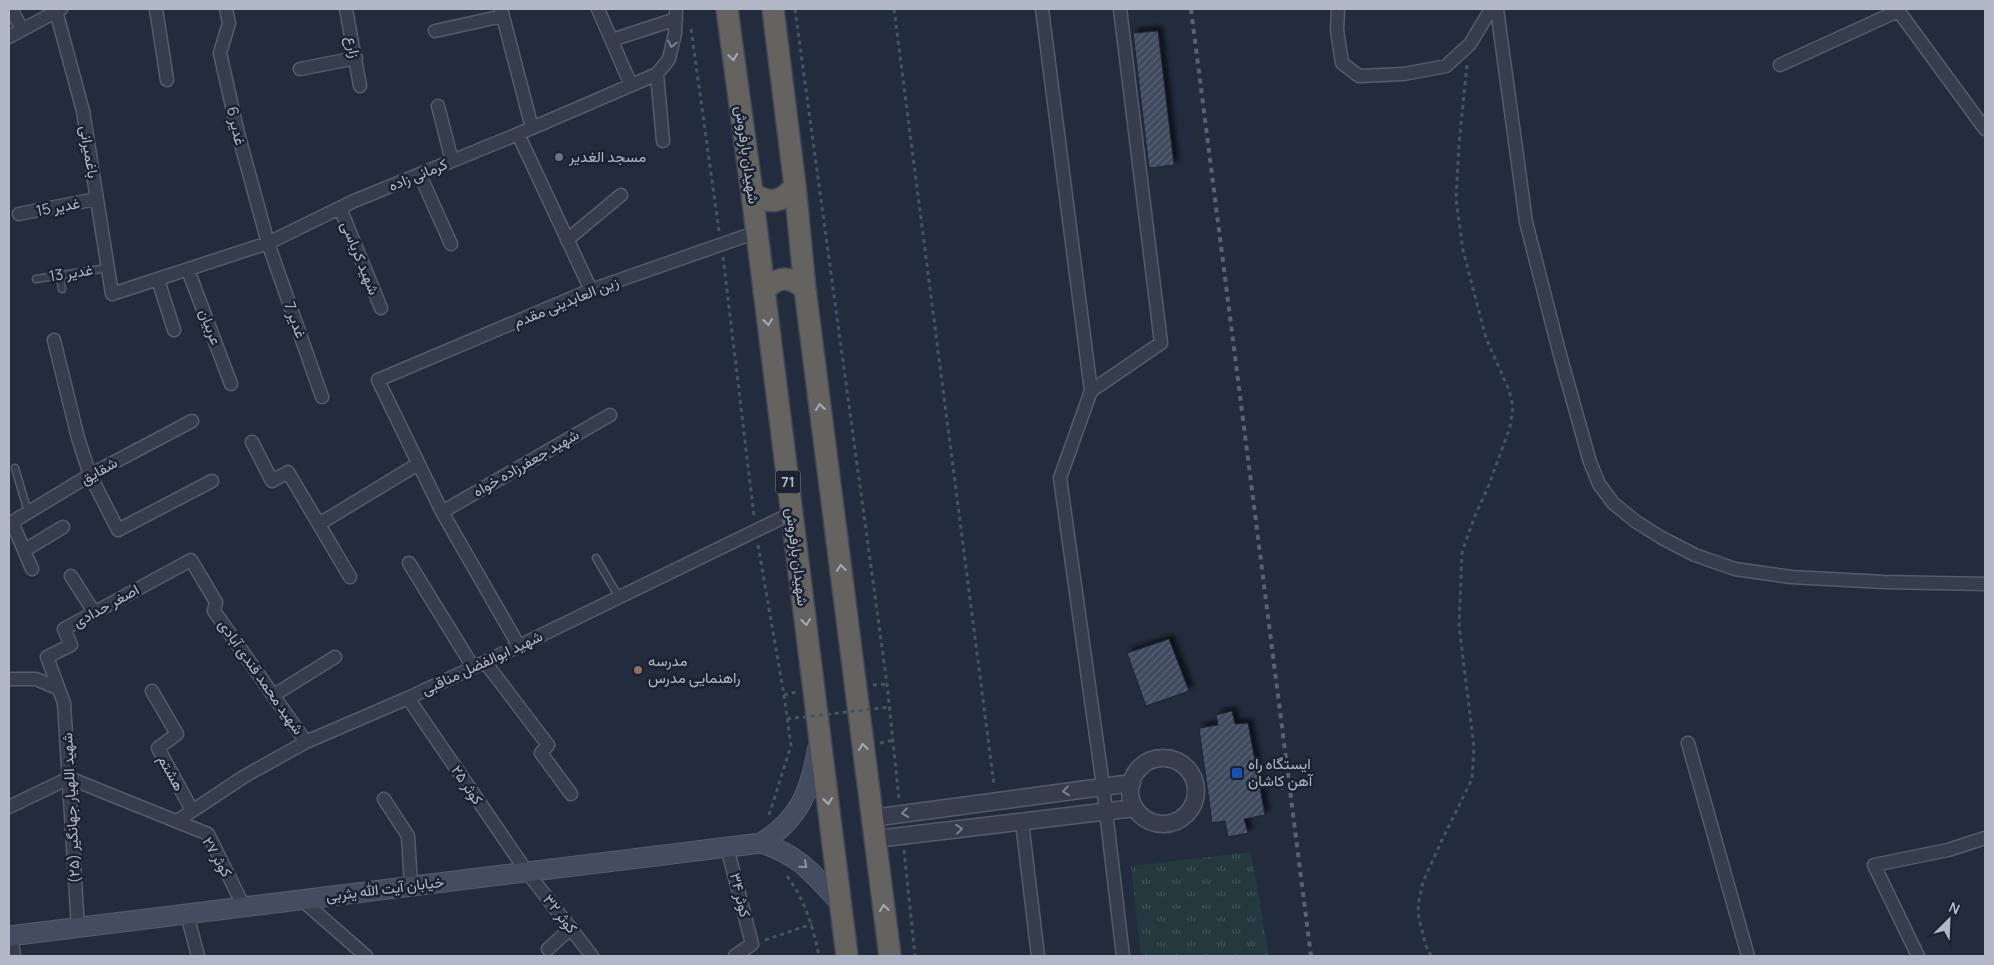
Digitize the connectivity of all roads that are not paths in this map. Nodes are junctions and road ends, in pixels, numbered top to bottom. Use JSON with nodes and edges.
{"nodes":[{"id":1,"x":11,"y":9,"type":"edge"},
{"id":2,"x":156,"y":9,"type":"edge"},
{"id":3,"x":226,"y":9,"type":"edge"},
{"id":4,"x":346,"y":9,"type":"edge"},
{"id":5,"x":598,"y":9,"type":"edge"},
{"id":6,"x":727,"y":9,"type":"edge"},
{"id":7,"x":773,"y":9,"type":"edge"},
{"id":8,"x":1042,"y":9,"type":"edge"},
{"id":9,"x":1120,"y":9,"type":"edge"},
{"id":10,"x":1338,"y":9,"type":"edge"},
{"id":11,"x":1491,"y":9,"type":"edge"},
{"id":12,"x":1498,"y":9,"type":"edge"},
{"id":13,"x":58,"y":10,"type":"edge"},
{"id":14,"x":1898,"y":10,"type":"edge"},
{"id":15,"x":502,"y":12,"type":"edge"},
{"id":16,"x":676,"y":14,"type":"edge"},
{"id":17,"x":22,"y":29,"type":"junction"},
{"id":18,"x":436,"y":31,"type":"dead end"},
{"id":19,"x":9,"y":37,"type":"edge"},
{"id":20,"x":612,"y":40,"type":"junction"},
{"id":21,"x":356,"y":58,"type":"junction"},
{"id":22,"x":1780,"y":66,"type":"dead end"},
{"id":23,"x":300,"y":69,"type":"dead end"},
{"id":24,"x":657,"y":74,"type":"junction"},
{"id":25,"x":167,"y":80,"type":"dead end"},
{"id":26,"x":631,"y":85,"type":"junction"},
{"id":27,"x":360,"y":86,"type":"dead end"},
{"id":28,"x":438,"y":106,"type":"dead end"},
{"id":29,"x":532,"y":128,"type":"junction"},
{"id":30,"x":1985,"y":129,"type":"edge"},
{"id":31,"x":518,"y":134,"type":"junction"},
{"id":32,"x":663,"y":142,"type":"dead end"},
{"id":33,"x":452,"y":162,"type":"junction"},
{"id":34,"x":420,"y":175,"type":"junction"},
{"id":35,"x":795,"y":186,"type":"junction"},
{"id":36,"x":752,"y":193,"type":"junction"},
{"id":37,"x":621,"y":195,"type":"dead end"},
{"id":38,"x":96,"y":199,"type":"junction"},
{"id":39,"x":340,"y":208,"type":"junction"},
{"id":40,"x":19,"y":214,"type":"dead end"},
{"id":41,"x":757,"y":232,"type":"junction"},
{"id":42,"x":567,"y":240,"type":"junction"},
{"id":43,"x":268,"y":243,"type":"junction"},
{"id":44,"x":451,"y":244,"type":"dead end"},
{"id":45,"x":107,"y":268,"type":"junction"},
{"id":46,"x":188,"y":270,"type":"junction"},
{"id":47,"x":60,"y":275,"type":"junction"},
{"id":48,"x":36,"y":279,"type":"dead end"},
{"id":49,"x":158,"y":280,"type":"junction"},
{"id":50,"x":62,"y":289,"type":"dead end"},
{"id":51,"x":805,"y":289,"type":"junction"},
{"id":52,"x":591,"y":290,"type":"junction"},
{"id":53,"x":764,"y":291,"type":"junction"},
{"id":54,"x":112,"y":294,"type":"joint"},
{"id":55,"x":381,"y":308,"type":"dead end"},
{"id":56,"x":174,"y":330,"type":"dead end"},
{"id":57,"x":54,"y":340,"type":"dead end"},
{"id":58,"x":231,"y":384,"type":"dead end"},
{"id":59,"x":1091,"y":391,"type":"junction"},
{"id":60,"x":322,"y":397,"type":"dead end"},
{"id":61,"x":610,"y":415,"type":"dead end"},
{"id":62,"x":192,"y":421,"type":"dead end"},
{"id":63,"x":252,"y":442,"type":"dead end"},
{"id":64,"x":418,"y":464,"type":"junction"},
{"id":65,"x":16,"y":468,"type":"dead end"},
{"id":66,"x":90,"y":475,"type":"junction"},
{"id":67,"x":212,"y":481,"type":"dead end"},
{"id":68,"x":28,"y":512,"type":"junction"},
{"id":69,"x":442,"y":512,"type":"junction"},
{"id":70,"x":792,"y":513,"type":"junction"},
{"id":71,"x":10,"y":523,"type":"edge"},
{"id":72,"x":319,"y":524,"type":"junction"},
{"id":73,"x":63,"y":527,"type":"dead end"},
{"id":74,"x":25,"y":550,"type":"junction"},
{"id":75,"x":596,"y":558,"type":"dead end"},
{"id":76,"x":191,"y":560,"type":"joint"},
{"id":77,"x":409,"y":563,"type":"dead end"},
{"id":78,"x":32,"y":569,"type":"dead end"},
{"id":79,"x":71,"y":576,"type":"dead end"},
{"id":80,"x":350,"y":576,"type":"dead end"},
{"id":81,"x":1985,"y":584,"type":"edge"},
{"id":82,"x":619,"y":597,"type":"junction"},
{"id":83,"x":94,"y":612,"type":"junction"},
{"id":84,"x":519,"y":646,"type":"junction"},
{"id":85,"x":335,"y":657,"type":"dead end"},
{"id":86,"x":479,"y":664,"type":"junction"},
{"id":87,"x":9,"y":679,"type":"edge"},
{"id":88,"x":59,"y":689,"type":"junction"},
{"id":89,"x":152,"y":691,"type":"dead end"},
{"id":90,"x":274,"y":695,"type":"junction"},
{"id":91,"x":408,"y":698,"type":"junction"},
{"id":92,"x":820,"y":738,"type":"junction"},
{"id":93,"x":306,"y":742,"type":"junction"},
{"id":94,"x":1688,"y":742,"type":"dead end"},
{"id":95,"x":69,"y":778,"type":"junction"},
{"id":96,"x":1132,"y":783,"type":"junction"},
{"id":97,"x":1103,"y":786,"type":"junction"},
{"id":98,"x":571,"y":794,"type":"dead end"},
{"id":99,"x":1020,"y":797,"type":"junction"},
{"id":100,"x":384,"y":799,"type":"dead end"},
{"id":101,"x":9,"y":807,"type":"edge"},
{"id":102,"x":1135,"y":808,"type":"junction"},
{"id":103,"x":192,"y":810,"type":"junction"},
{"id":104,"x":1106,"y":812,"type":"junction"},
{"id":105,"x":872,"y":818,"type":"junction"},
{"id":106,"x":177,"y":821,"type":"junction"},
{"id":107,"x":1022,"y":822,"type":"junction"},
{"id":108,"x":1985,"y":838,"type":"edge"},
{"id":109,"x":876,"y":839,"type":"junction"},
{"id":110,"x":761,"y":843,"type":"junction"},
{"id":111,"x":727,"y":847,"type":"junction"},
{"id":112,"x":527,"y":872,"type":"junction"},
{"id":113,"x":410,"y":886,"type":"junction"},
{"id":114,"x":302,"y":900,"type":"junction"},
{"id":115,"x":840,"y":904,"type":"junction"},
{"id":116,"x":244,"y":907,"type":"junction"},
{"id":117,"x":186,"y":914,"type":"junction"},
{"id":118,"x":78,"y":928,"type":"junction"},
{"id":119,"x":571,"y":928,"type":"junction"},
{"id":120,"x":10,"y":936,"type":"edge"},
{"id":121,"x":548,"y":949,"type":"dead end"},
{"id":122,"x":14,"y":956,"type":"edge"},
{"id":123,"x":198,"y":956,"type":"edge"},
{"id":124,"x":366,"y":956,"type":"edge"},
{"id":125,"x":592,"y":956,"type":"edge"},
{"id":126,"x":735,"y":956,"type":"edge"},
{"id":127,"x":847,"y":956,"type":"edge"},
{"id":128,"x":890,"y":956,"type":"edge"},
{"id":129,"x":1038,"y":956,"type":"edge"},
{"id":130,"x":1122,"y":956,"type":"edge"},
{"id":131,"x":1748,"y":956,"type":"edge"},
{"id":132,"x":1918,"y":956,"type":"edge"}],
"edges":[{"from":1,"to":17,"type":"street"},
{"from":2,"to":25,"type":"street"},
{"from":3,"to":43,"type":"street","name":"غدیر 6"},
{"from":4,"to":21,"type":"street","name":"زارع"},
{"from":5,"to":20,"type":"street"},
{"from":6,"to":36,"type":"highway","name":"شهیدان بارفروش","number":"71","one_way":true},
{"from":7,"to":35,"type":"highway"},
{"from":8,"to":59,"type":"street"},
{"from":9,"to":59,"type":"street"},
{"from":10,"to":11,"type":"street"},
{"from":12,"to":81,"type":"street"},
{"from":13,"to":17,"type":"street"},
{"from":13,"to":38,"type":"street","name":"باغمیرانی"},
{"from":14,"to":22,"type":"street"},
{"from":14,"to":30,"type":"street"},
{"from":15,"to":18,"type":"street"},
{"from":15,"to":29,"type":"street"},
{"from":16,"to":20,"type":"street"},
{"from":16,"to":24,"type":"street","one_way":true},
{"from":17,"to":19,"type":"street"},
{"from":20,"to":26,"type":"street"},
{"from":21,"to":23,"type":"street"},
{"from":21,"to":27,"type":"street","name":"زارع"},
{"from":24,"to":26,"type":"street","name":"کرمانی زاده"},
{"from":24,"to":32,"type":"street"},
{"from":26,"to":29,"type":"street","name":"کرمانی زاده"},
{"from":28,"to":33,"type":"street"},
{"from":29,"to":31,"type":"street","name":"کرمانی زاده"},
{"from":31,"to":33,"type":"street","name":"کرمانی زاده"},
{"from":31,"to":42,"type":"street"},
{"from":33,"to":34,"type":"street","name":"کرمانی زاده"},
{"from":34,"to":39,"type":"street","name":"کرمانی زاده"},
{"from":34,"to":44,"type":"street"},
{"from":35,"to":36,"type":"highway"},
{"from":35,"to":51,"type":"highway"},
{"from":36,"to":41,"type":"highway","name":"شهیدان بارفروش","number":"71"},
{"from":37,"to":42,"type":"street"},
{"from":38,"to":40,"type":"street","name":"غدیر 15"},
{"from":38,"to":45,"type":"street","name":"باغمیرانی"},
{"from":39,"to":43,"type":"street","name":"کرمانی زاده"},
{"from":39,"to":55,"type":"street","name":"شهید کرباسی"},
{"from":41,"to":52,"type":"street","name":"زین العابدینی مقدم"},
{"from":41,"to":53,"type":"highway","name":"شهیدان بارفروش","number":"71"},
{"from":42,"to":52,"type":"street"},
{"from":43,"to":46,"type":"street","name":"کرمانی زاده"},
{"from":43,"to":60,"type":"street","name":"غدیر 7"},
{"from":45,"to":47,"type":"lane","name":"غدیر 13"},
{"from":45,"to":54,"type":"street","name":"باغمیرانی"},
{"from":46,"to":49,"type":"street","name":"کرمانی زاده"},
{"from":46,"to":58,"type":"street","name":"عربیان"},
{"from":47,"to":48,"type":"lane","name":"غدیر 13"},
{"from":47,"to":50,"type":"lane"},
{"from":49,"to":54,"type":"street","name":"کرمانی زاده"},
{"from":49,"to":56,"type":"street"},
{"from":51,"to":53,"type":"highway"},
{"from":105,"to":51,"type":"highway","one_way":true},
{"from":52,"to":64,"type":"street","name":"زین العابدینی مقدم"},
{"from":53,"to":70,"type":"highway","name":"شهیدان بارفروش","number":"71","one_way":true},
{"from":57,"to":66,"type":"street"},
{"from":59,"to":97,"type":"street"},
{"from":61,"to":69,"type":"street","name":"شهید جعفرزاده خواه"},
{"from":62,"to":66,"type":"street","name":"شقایق"},
{"from":63,"to":72,"type":"street"},
{"from":64,"to":69,"type":"street"},
{"from":64,"to":72,"type":"street"},
{"from":65,"to":68,"type":"lane"},
{"from":66,"to":67,"type":"street"},
{"from":66,"to":68,"type":"street","name":"شقایق"},
{"from":68,"to":71,"type":"street","name":"شقایق"},
{"from":69,"to":84,"type":"street"},
{"from":70,"to":82,"type":"street","name":"شهید ابوالفضل مناقبی"},
{"from":70,"to":92,"type":"highway","name":"شهیدان بارفروش","number":"71","one_way":true},
{"from":71,"to":74,"type":"street"},
{"from":72,"to":80,"type":"street"},
{"from":73,"to":74,"type":"street"},
{"from":74,"to":78,"type":"street"},
{"from":75,"to":82,"type":"lane"},
{"from":76,"to":83,"type":"street","name":"اصغر حدادی"},
{"from":76,"to":90,"type":"street","name":"شهید محمد قندی آبادی"},
{"from":77,"to":86,"type":"street"},
{"from":79,"to":83,"type":"street"},
{"from":82,"to":84,"type":"street","name":"شهید ابوالفضل مناقبی"},
{"from":83,"to":88,"type":"street","name":"اصغر حدادی"},
{"from":84,"to":86,"type":"street","name":"شهید ابوالفضل مناقبی"},
{"from":85,"to":90,"type":"street"},
{"from":86,"to":91,"type":"street","name":"شهید ابوالفضل مناقبی"},
{"from":86,"to":98,"type":"street"},
{"from":87,"to":88,"type":"street"},
{"from":88,"to":95,"type":"street","name":"شهید اللهیار جهانگیر (۲۵)"},
{"from":89,"to":103,"type":"street","name":"هشتم"},
{"from":90,"to":93,"type":"street","name":"شهید محمد قندی آبادی"},
{"from":91,"to":93,"type":"street","name":"شهید ابوالفضل مناقبی"},
{"from":91,"to":112,"type":"street","name":"کوثر ۲۵"},
{"from":92,"to":110,"type":"main road"},
{"from":92,"to":115,"type":"highway","name":"شهیدان بارفروش","number":"71","one_way":true},
{"from":93,"to":103,"type":"street","name":"شهید ابوالفضل مناقبی"},
{"from":94,"to":131,"type":"street"},
{"from":95,"to":101,"type":"street"},
{"from":95,"to":106,"type":"street","name":"کوثر ۲۷"},
{"from":95,"to":118,"type":"street","name":"شهید اللهیار جهانگیر (۲۵)"},
{"from":96,"to":97,"type":"street"},
{"from":96,"to":102,"type":"street"},
{"from":96,"to":102,"type":"street"},
{"from":97,"to":99,"type":"street","one_way":true},
{"from":97,"to":104,"type":"street"},
{"from":99,"to":105,"type":"street","one_way":true},
{"from":99,"to":107,"type":"street"},
{"from":100,"to":113,"type":"street"},
{"from":102,"to":104,"type":"street"},
{"from":103,"to":106,"type":"street","name":"شهید ابوالفضل مناقبی"},
{"from":104,"to":107,"type":"street"},
{"from":104,"to":130,"type":"street"},
{"from":105,"to":109,"type":"highway"},
{"from":106,"to":116,"type":"street","name":"کوثر ۲۷"},
{"from":109,"to":107,"type":"street","one_way":true},
{"from":107,"to":129,"type":"street"},
{"from":108,"to":132,"type":"street"},
{"from":128,"to":109,"type":"highway","one_way":true},
{"from":110,"to":111,"type":"main road","name":"خیابان آیت الله یثربی"},
{"from":110,"to":115,"type":"main road","one_way":true},
{"from":111,"to":112,"type":"main road","name":"خیابان آیت الله یثربی"},
{"from":111,"to":126,"type":"street","name":"کوثر ۳۴"},
{"from":112,"to":113,"type":"main road","name":"خیابان آیت الله یثربی"},
{"from":112,"to":119,"type":"street","name":"کوثر ۳۲"},
{"from":113,"to":114,"type":"main road","name":"خیابان آیت الله یثربی"},
{"from":114,"to":116,"type":"main road","name":"خیابان آیت الله یثربی"},
{"from":114,"to":124,"type":"street"},
{"from":115,"to":127,"type":"highway","name":"شهیدان بارفروش","number":"71"},
{"from":116,"to":117,"type":"main road","name":"خیابان آیت الله یثربی"},
{"from":117,"to":118,"type":"main road","name":"خیابان آیت الله یثربی"},
{"from":117,"to":123,"type":"street"},
{"from":118,"to":120,"type":"main road","name":"خیابان آیت الله یثربی"},
{"from":119,"to":121,"type":"street"},
{"from":119,"to":125,"type":"street","name":"کوثر ۳۲"},
{"from":120,"to":122,"type":"street"}]}
